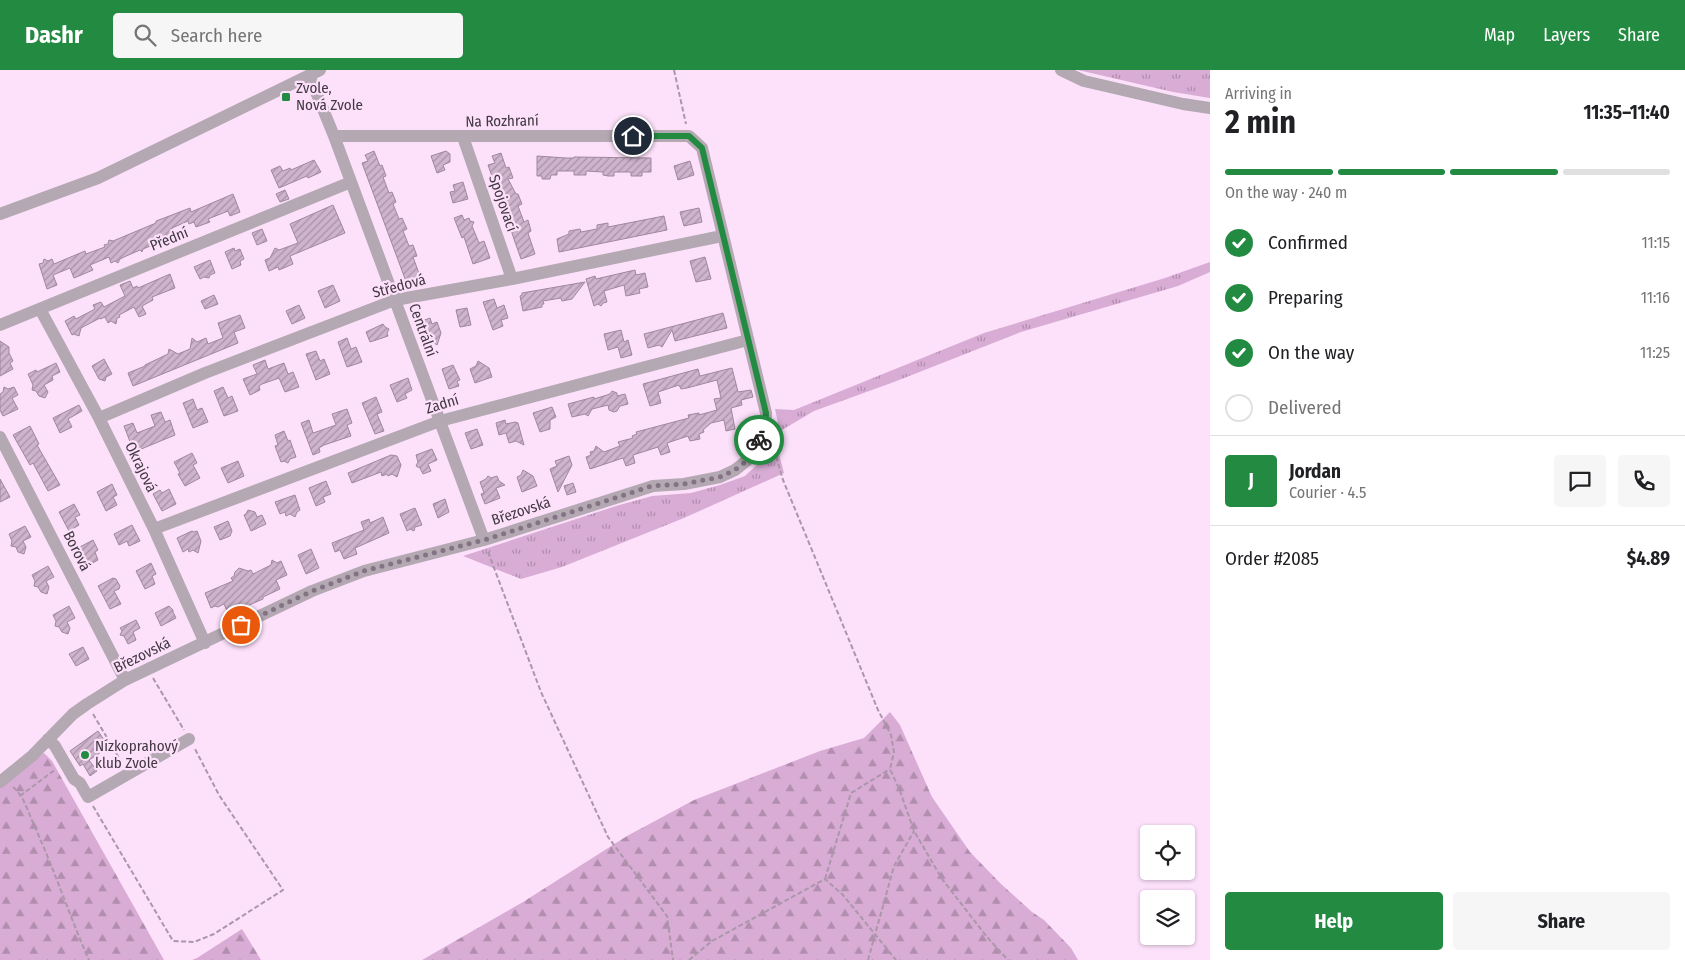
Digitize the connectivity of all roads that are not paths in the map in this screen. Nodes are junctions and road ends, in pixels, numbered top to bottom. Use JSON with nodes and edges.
{"nodes":[{"id":1,"x":1061,"y":70,"type":"edge"},
{"id":2,"x":315,"y":73,"type":"edge"},
{"id":3,"x":1210,"y":108,"type":"edge"},
{"id":4,"x":334,"y":136,"type":"junction"},
{"id":5,"x":462,"y":137,"type":"junction"},
{"id":6,"x":351,"y":182,"type":"junction"},
{"id":7,"x":0,"y":214,"type":"edge"},
{"id":8,"x":722,"y":236,"type":"junction"},
{"id":9,"x":512,"y":279,"type":"junction"},
{"id":10,"x":395,"y":300,"type":"junction"},
{"id":11,"x":40,"y":309,"type":"junction"},
{"id":12,"x":0,"y":325,"type":"edge"},
{"id":13,"x":748,"y":340,"type":"junction"},
{"id":14,"x":99,"y":418,"type":"junction"},
{"id":15,"x":440,"y":421,"type":"junction"},
{"id":16,"x":0,"y":437,"type":"edge"},
{"id":17,"x":154,"y":529,"type":"junction"},
{"id":18,"x":484,"y":540,"type":"junction"},
{"id":19,"x":206,"y":643,"type":"junction"},
{"id":20,"x":125,"y":680,"type":"junction"},
{"id":21,"x":48,"y":739,"type":"junction"},
{"id":22,"x":190,"y":739,"type":"road end"},
{"id":23,"x":2,"y":780,"type":"edge"}],
"edges":[{"from":1,"to":3,"type":"street"},
{"from":2,"to":4,"type":"street","name":"Centrální"},
{"from":2,"to":7,"type":"street"},
{"from":4,"to":5,"type":"street","name":"Na Rozhraní"},
{"from":4,"to":6,"type":"street","name":"Centrální"},
{"from":5,"to":8,"type":"street","name":"Na Rozhraní"},
{"from":5,"to":9,"type":"street","name":"Spojovací"},
{"from":6,"to":10,"type":"street","name":"Centrální"},
{"from":6,"to":11,"type":"street","name":"Přední"},
{"from":8,"to":9,"type":"street","name":"Středová"},
{"from":8,"to":13,"type":"street"},
{"from":9,"to":10,"type":"street","name":"Středová"},
{"from":10,"to":14,"type":"street","name":"Středová"},
{"from":10,"to":15,"type":"street","name":"Centrální"},
{"from":11,"to":12,"type":"street","name":"Přední"},
{"from":11,"to":14,"type":"street","name":"Okrajová"},
{"from":13,"to":15,"type":"street","name":"Zadní"},
{"from":13,"to":18,"type":"street","name":"Březovská"},
{"from":14,"to":17,"type":"street","name":"Okrajová"},
{"from":15,"to":17,"type":"street","name":"Zadní"},
{"from":15,"to":18,"type":"street","name":"Centrální"},
{"from":16,"to":20,"type":"street","name":"Borová"},
{"from":17,"to":19,"type":"street","name":"Okrajová"},
{"from":18,"to":19,"type":"street","name":"Březovská"},
{"from":19,"to":20,"type":"street","name":"Březovská"},
{"from":20,"to":21,"type":"street","name":"Březovská"},
{"from":21,"to":22,"type":"street"},
{"from":21,"to":23,"type":"street","name":"Březovská"}]}
